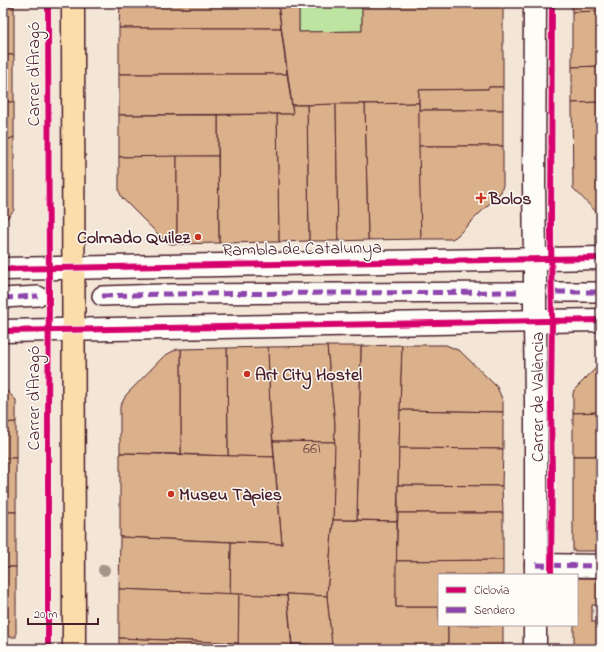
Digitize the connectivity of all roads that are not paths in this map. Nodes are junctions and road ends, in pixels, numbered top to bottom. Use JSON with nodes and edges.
{"nodes":[{"id":1,"x":73,"y":3,"type":"edge"},
{"id":2,"x":535,"y":3,"type":"edge"},
{"id":3,"x":601,"y":258,"type":"edge"},
{"id":4,"x":535,"y":259,"type":"junction"},
{"id":5,"x":3,"y":269,"type":"edge"},
{"id":6,"x":74,"y":269,"type":"junction"},
{"id":7,"x":522,"y":292,"type":"dead end"},
{"id":8,"x":556,"y":292,"type":"dead end"},
{"id":9,"x":601,"y":292,"type":"edge"},
{"id":10,"x":38,"y":296,"type":"dead end"},
{"id":11,"x":102,"y":296,"type":"dead end"},
{"id":12,"x":3,"y":298,"type":"edge"},
{"id":13,"x":601,"y":320,"type":"edge"},
{"id":14,"x":535,"y":322,"type":"junction"},
{"id":15,"x":74,"y":330,"type":"junction"},
{"id":16,"x":3,"y":331,"type":"edge"},
{"id":17,"x":601,"y":566,"type":"edge"},
{"id":18,"x":536,"y":570,"type":"edge"},
{"id":19,"x":535,"y":626,"type":"edge"},
{"id":20,"x":74,"y":649,"type":"edge"},
{"id":21,"x":535,"y":649,"type":"edge"}],
"edges":[{"from":1,"to":6,"type":"main road"},
{"from":2,"to":4,"type":"street","name":"Carrer de València"},
{"from":3,"to":4,"type":"street","name":"Rambla de Catalunya"},
{"from":4,"to":6,"type":"street","name":"Rambla de Catalunya"},
{"from":4,"to":14,"type":"street","name":"Carrer de València"},
{"from":5,"to":6,"type":"street","name":"Rambla de Catalunya"},
{"from":6,"to":15,"type":"main road"},
{"from":7,"to":11,"type":"street"},
{"from":8,"to":9,"type":"street"},
{"from":10,"to":12,"type":"street"},
{"from":13,"to":14,"type":"street"},
{"from":14,"to":15,"type":"street"},
{"from":14,"to":18,"type":"street","name":"Carrer de València"},
{"from":15,"to":16,"type":"street"},
{"from":15,"to":20,"type":"main road"},
{"from":17,"to":18,"type":"street"},
{"from":19,"to":21,"type":"street"}]}
